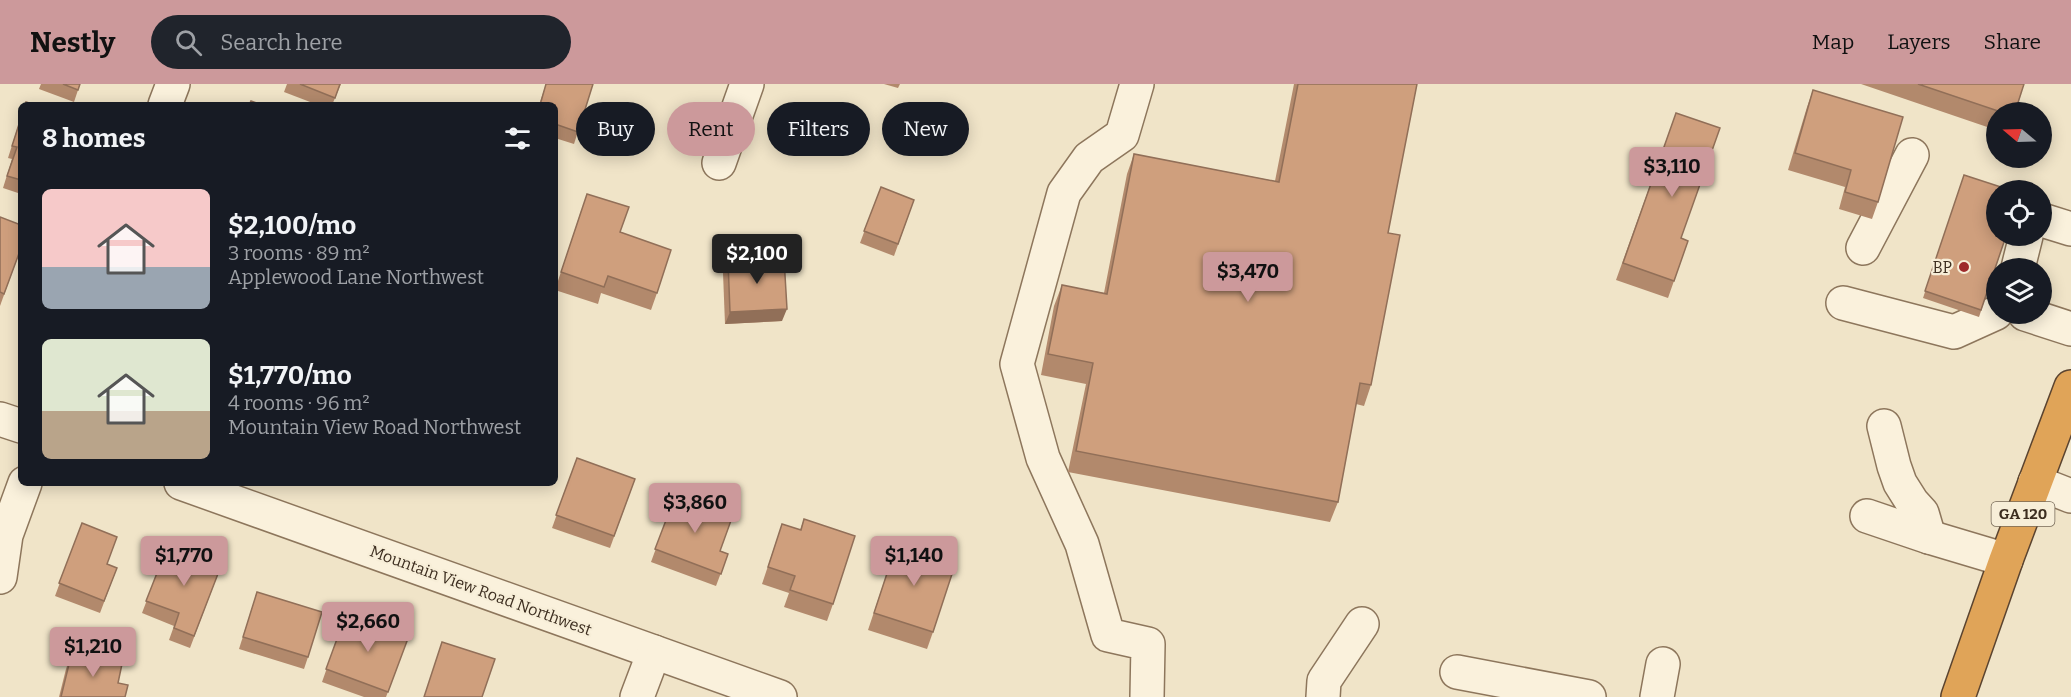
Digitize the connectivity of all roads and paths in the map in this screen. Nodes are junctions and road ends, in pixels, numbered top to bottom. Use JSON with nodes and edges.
{"nodes":[{"id":1,"x":173,"y":84,"type":"edge"},
{"id":2,"x":747,"y":84,"type":"edge"},
{"id":3,"x":1137,"y":84,"type":"edge"},
{"id":4,"x":166,"y":102,"type":"edge"},
{"id":5,"x":1912,"y":155,"type":"dead end"},
{"id":6,"x":718,"y":163,"type":"dead end"},
{"id":7,"x":2052,"y":223,"type":"edge"},
{"id":8,"x":2071,"y":229,"type":"edge"},
{"id":9,"x":1863,"y":248,"type":"dead end"},
{"id":10,"x":1843,"y":303,"type":"dead end"},
{"id":11,"x":1986,"y":318,"type":"edge"},
{"id":12,"x":2052,"y":323,"type":"edge"},
{"id":13,"x":2071,"y":329,"type":"edge"},
{"id":14,"x":2071,"y":387,"type":"edge"},
{"id":15,"x":0,"y":419,"type":"edge"},
{"id":16,"x":18,"y":425,"type":"edge"},
{"id":17,"x":1884,"y":426,"type":"dead end"},
{"id":18,"x":2035,"y":483,"type":"junction"},
{"id":19,"x":24,"y":486,"type":"edge"},
{"id":20,"x":189,"y":486,"type":"edge"},
{"id":21,"x":2071,"y":496,"type":"edge"},
{"id":22,"x":1867,"y":516,"type":"dead end"},
{"id":23,"x":3,"y":530,"type":"edge"},
{"id":24,"x":1929,"y":537,"type":"junction"},
{"id":25,"x":2006,"y":560,"type":"junction"},
{"id":26,"x":0,"y":577,"type":"edge"},
{"id":27,"x":1362,"y":624,"type":"dead end"},
{"id":28,"x":654,"y":652,"type":"junction"},
{"id":29,"x":1663,"y":664,"type":"dead end"},
{"id":30,"x":1456,"y":672,"type":"dead end"},
{"id":31,"x":637,"y":697,"type":"edge"},
{"id":32,"x":780,"y":697,"type":"edge"},
{"id":33,"x":1147,"y":697,"type":"edge"},
{"id":34,"x":1323,"y":697,"type":"edge"},
{"id":35,"x":1589,"y":697,"type":"edge"},
{"id":36,"x":1657,"y":697,"type":"edge"},
{"id":37,"x":1958,"y":697,"type":"edge"}],
"edges":[{"from":1,"to":4,"type":"street"},
{"from":2,"to":6,"type":"street"},
{"from":3,"to":33,"type":"street"},
{"from":5,"to":9,"type":"street"},
{"from":7,"to":8,"type":"street"},
{"from":10,"to":11,"type":"street"},
{"from":12,"to":13,"type":"street"},
{"from":14,"to":18,"type":"highway","number":"GA 120"},
{"from":15,"to":16,"type":"street"},
{"from":17,"to":24,"type":"street"},
{"from":18,"to":21,"type":"street"},
{"from":18,"to":25,"type":"highway","number":"GA 120"},
{"from":19,"to":23,"type":"street"},
{"from":20,"to":28,"type":"street","name":"Mountain View Road Northwest"},
{"from":22,"to":24,"type":"street"},
{"from":23,"to":26,"type":"street"},
{"from":24,"to":25,"type":"street"},
{"from":25,"to":37,"type":"highway","number":"GA 120"},
{"from":27,"to":34,"type":"street"},
{"from":28,"to":31,"type":"street"},
{"from":28,"to":32,"type":"street","name":"Mountain View Road Northwest"},
{"from":29,"to":36,"type":"street"},
{"from":30,"to":35,"type":"street"}]}
